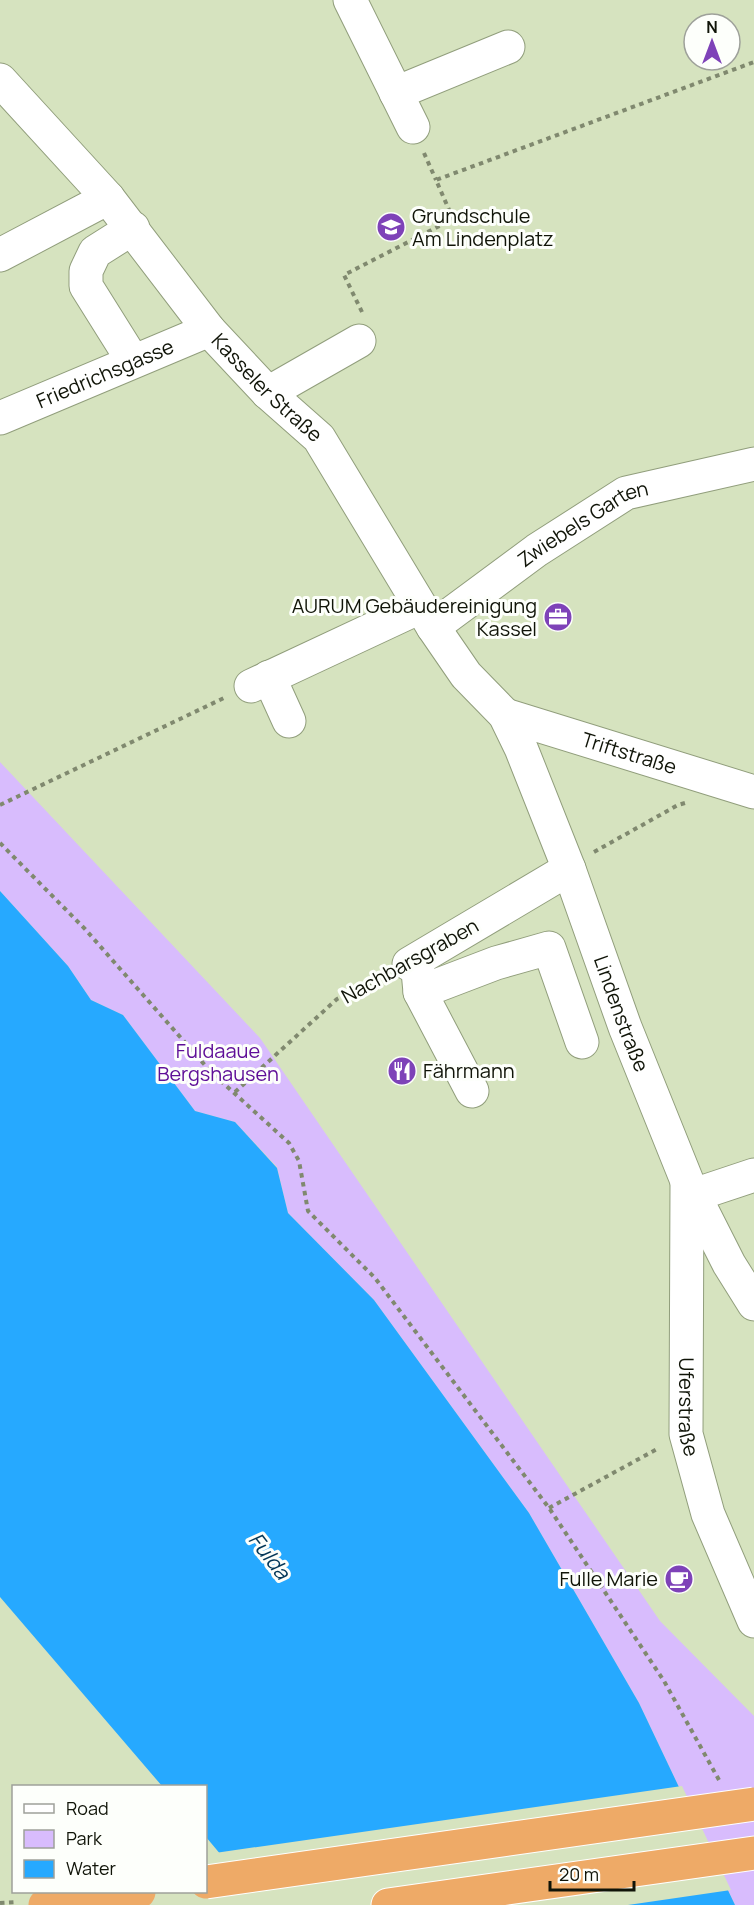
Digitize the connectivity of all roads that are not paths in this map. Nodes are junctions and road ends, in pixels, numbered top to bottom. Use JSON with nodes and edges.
{"nodes":[{"id":1,"x":350,"y":0,"type":"edge"},
{"id":2,"x":508,"y":47,"type":"dead end"},
{"id":3,"x":0,"y":80,"type":"edge"},
{"id":4,"x":396,"y":93,"type":"junction"},
{"id":5,"x":413,"y":127,"type":"dead end"},
{"id":6,"x":108,"y":198,"type":"junction"},
{"id":7,"x":133,"y":228,"type":"junction"},
{"id":8,"x":0,"y":255,"type":"edge"},
{"id":9,"x":209,"y":330,"type":"junction"},
{"id":10,"x":358,"y":341,"type":"road end"},
{"id":11,"x":134,"y":361,"type":"junction"},
{"id":12,"x":268,"y":393,"type":"junction"},
{"id":13,"x":0,"y":418,"type":"edge"},
{"id":14,"x":754,"y":464,"type":"edge"},
{"id":15,"x":427,"y":617,"type":"junction"},
{"id":16,"x":505,"y":715,"type":"junction"},
{"id":17,"x":289,"y":721,"type":"dead end"},
{"id":18,"x":754,"y":792,"type":"edge"},
{"id":19,"x":569,"y":869,"type":"junction"},
{"id":20,"x":415,"y":972,"type":"junction"},
{"id":21,"x":582,"y":1042,"type":"dead end"},
{"id":22,"x":471,"y":1091,"type":"dead end"},
{"id":23,"x":754,"y":1174,"type":"edge"},
{"id":24,"x":691,"y":1188,"type":"junction"},
{"id":25,"x":754,"y":1304,"type":"edge"},
{"id":26,"x":754,"y":1621,"type":"edge"},
{"id":27,"x":754,"y":1804,"type":"edge"},
{"id":28,"x":754,"y":1852,"type":"edge"},
{"id":29,"x":207,"y":1882,"type":"edge"},
{"id":30,"x":132,"y":1893,"type":"edge"},
{"id":31,"x":45,"y":1905,"type":"edge"},
{"id":32,"x":388,"y":1905,"type":"edge"}],
"edges":[{"from":1,"to":4,"type":"street"},
{"from":2,"to":4,"type":"street"},
{"from":3,"to":6,"type":"street","name":"Kasseler Straße"},
{"from":4,"to":5,"type":"street"},
{"from":6,"to":7,"type":"street","name":"Kasseler Straße"},
{"from":6,"to":8,"type":"street"},
{"from":7,"to":9,"type":"street","name":"Kasseler Straße"},
{"from":7,"to":11,"type":"street"},
{"from":9,"to":11,"type":"street","name":"Friedrichsgasse"},
{"from":9,"to":12,"type":"street","name":"Kasseler Straße"},
{"from":10,"to":12,"type":"street"},
{"from":11,"to":13,"type":"street","name":"Friedrichsgasse"},
{"from":12,"to":15,"type":"street","name":"Kasseler Straße"},
{"from":14,"to":15,"type":"street","name":"Zwiebels Garten"},
{"from":15,"to":16,"type":"street","name":"Kasseler Straße"},
{"from":15,"to":17,"type":"street","name":"Zwiebels Garten"},
{"from":16,"to":18,"type":"street","name":"Triftstraße"},
{"from":16,"to":19,"type":"street","name":"Lindenstraße"},
{"from":19,"to":20,"type":"street","name":"Nachbarsgraben"},
{"from":19,"to":24,"type":"street","name":"Lindenstraße"},
{"from":20,"to":21,"type":"street"},
{"from":20,"to":22,"type":"street"},
{"from":23,"to":24,"type":"street"},
{"from":24,"to":25,"type":"street","name":"Lindenstraße"},
{"from":24,"to":26,"type":"street","name":"Uferstraße"},
{"from":27,"to":29,"type":"highway","bridge":true},
{"from":28,"to":32,"type":"highway"},
{"from":30,"to":31,"type":"highway","bridge":true}]}
